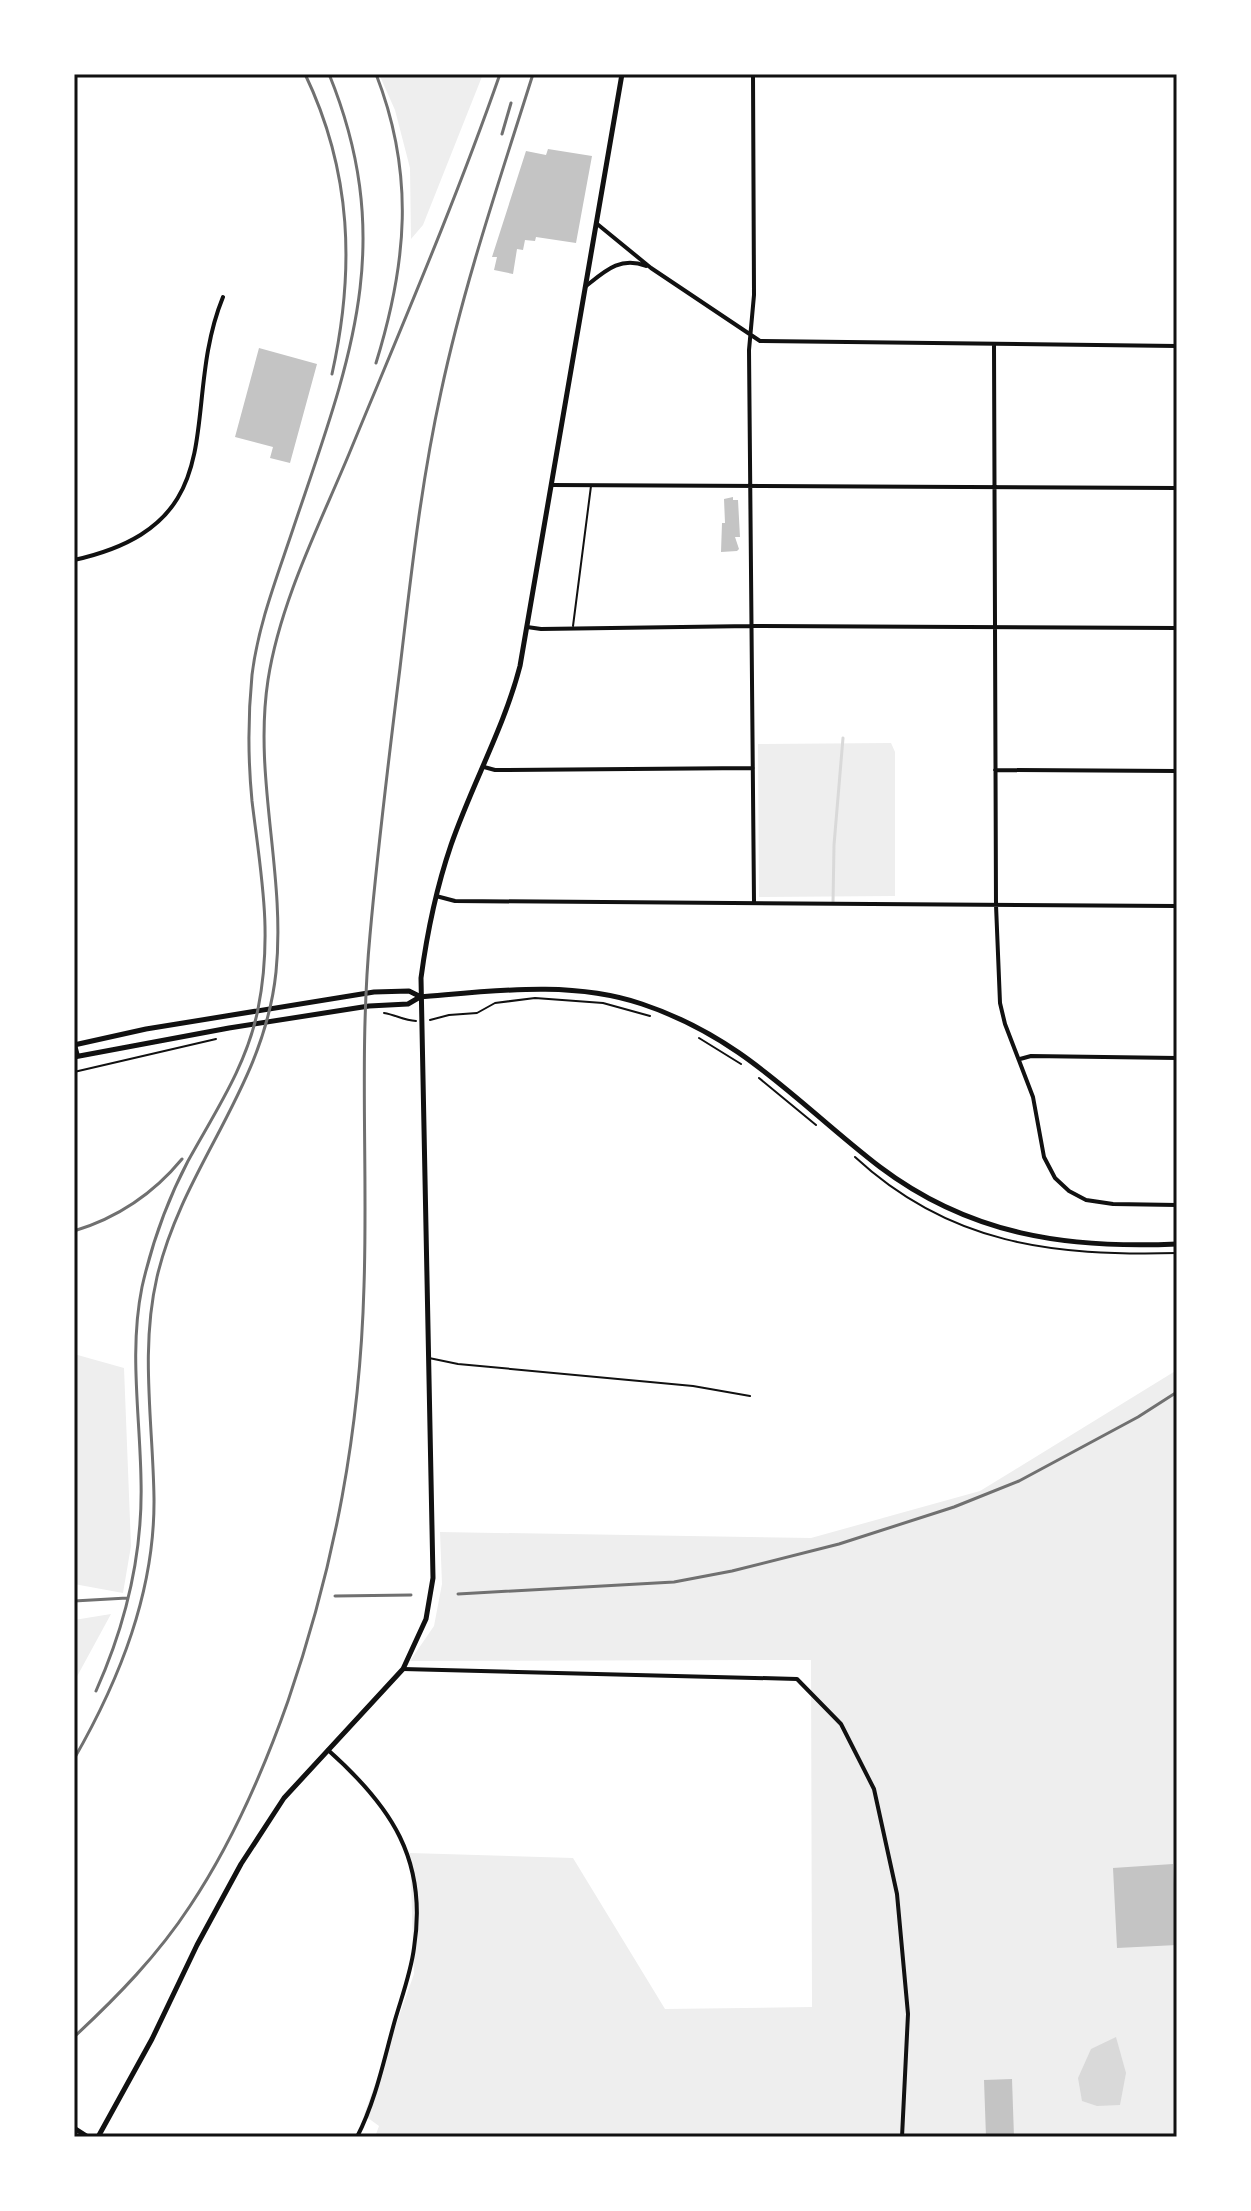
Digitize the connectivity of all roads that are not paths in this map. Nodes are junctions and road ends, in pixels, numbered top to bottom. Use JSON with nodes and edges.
{"nodes":[{"id":1,"x":622,"y":74,"type":"edge"},
{"id":2,"x":753,"y":74,"type":"edge"},
{"id":3,"x":596,"y":223,"type":"junction"},
{"id":4,"x":651,"y":268,"type":"junction"},
{"id":5,"x":585,"y":287,"type":"junction"},
{"id":6,"x":223,"y":297,"type":"dead end"},
{"id":7,"x":751,"y":337,"type":"junction"},
{"id":8,"x":994,"y":345,"type":"junction"},
{"id":9,"x":1177,"y":346,"type":"edge"},
{"id":10,"x":551,"y":485,"type":"junction"},
{"id":11,"x":591,"y":485,"type":"junction"},
{"id":12,"x":751,"y":485,"type":"junction"},
{"id":13,"x":994,"y":486,"type":"junction"},
{"id":14,"x":1177,"y":488,"type":"edge"},
{"id":15,"x":74,"y":560,"type":"edge"},
{"id":16,"x":752,"y":626,"type":"junction"},
{"id":17,"x":527,"y":627,"type":"junction"},
{"id":18,"x":1177,"y":628,"type":"edge"},
{"id":19,"x":573,"y":629,"type":"junction"},
{"id":20,"x":995,"y":629,"type":"junction"},
{"id":21,"x":484,"y":767,"type":"junction"},
{"id":22,"x":753,"y":768,"type":"junction"},
{"id":23,"x":995,"y":770,"type":"junction"},
{"id":24,"x":1177,"y":771,"type":"edge"},
{"id":25,"x":435,"y":896,"type":"junction"},
{"id":26,"x":754,"y":902,"type":"junction"},
{"id":27,"x":996,"y":905,"type":"junction"},
{"id":28,"x":1177,"y":906,"type":"edge"},
{"id":29,"x":420,"y":997,"type":"junction"},
{"id":30,"x":74,"y":1043,"type":"edge"},
{"id":31,"x":76,"y":1056,"type":"edge"},
{"id":32,"x":1177,"y":1058,"type":"edge"},
{"id":33,"x":1019,"y":1059,"type":"junction"},
{"id":34,"x":1177,"y":1205,"type":"edge"},
{"id":35,"x":1177,"y":1244,"type":"edge"},
{"id":36,"x":428,"y":1357,"type":"junction"},
{"id":37,"x":750,"y":1396,"type":"dead end"},
{"id":38,"x":403,"y":1669,"type":"junction"},
{"id":39,"x":328,"y":1750,"type":"junction"},
{"id":40,"x":74,"y":2128,"type":"edge"},
{"id":41,"x":88,"y":2137,"type":"edge"},
{"id":42,"x":98,"y":2137,"type":"edge"},
{"id":43,"x":357,"y":2137,"type":"edge"},
{"id":44,"x":902,"y":2137,"type":"edge"}],
"edges":[{"from":1,"to":3,"type":"street"},
{"from":2,"to":7,"type":"street"},
{"from":3,"to":4,"type":"street"},
{"from":3,"to":5,"type":"street"},
{"from":4,"to":5,"type":"street"},
{"from":4,"to":7,"type":"street"},
{"from":5,"to":10,"type":"street"},
{"from":6,"to":15,"type":"street"},
{"from":7,"to":8,"type":"street"},
{"from":7,"to":12,"type":"street"},
{"from":8,"to":9,"type":"street"},
{"from":8,"to":13,"type":"street"},
{"from":10,"to":11,"type":"street"},
{"from":10,"to":17,"type":"street"},
{"from":11,"to":12,"type":"street"},
{"from":11,"to":19,"type":"lane"},
{"from":12,"to":13,"type":"street"},
{"from":12,"to":16,"type":"street"},
{"from":13,"to":14,"type":"street"},
{"from":13,"to":20,"type":"street"},
{"from":16,"to":19,"type":"street"},
{"from":16,"to":20,"type":"street"},
{"from":16,"to":22,"type":"street"},
{"from":17,"to":19,"type":"street"},
{"from":17,"to":21,"type":"street"},
{"from":18,"to":20,"type":"street"},
{"from":20,"to":23,"type":"street"},
{"from":21,"to":22,"type":"street"},
{"from":21,"to":25,"type":"street"},
{"from":22,"to":26,"type":"street"},
{"from":23,"to":24,"type":"street"},
{"from":23,"to":27,"type":"street"},
{"from":25,"to":26,"type":"street"},
{"from":25,"to":29,"type":"street"},
{"from":26,"to":27,"type":"street"},
{"from":27,"to":28,"type":"street"},
{"from":27,"to":33,"type":"street"},
{"from":29,"to":30,"type":"street"},
{"from":29,"to":31,"type":"street"},
{"from":29,"to":35,"type":"street"},
{"from":29,"to":36,"type":"street"},
{"from":30,"to":31,"type":"street"},
{"from":32,"to":33,"type":"street"},
{"from":33,"to":34,"type":"street"},
{"from":36,"to":37,"type":"lane"},
{"from":36,"to":38,"type":"street"},
{"from":38,"to":39,"type":"street"},
{"from":38,"to":44,"type":"street"},
{"from":39,"to":42,"type":"street"},
{"from":39,"to":43,"type":"street"},
{"from":40,"to":41,"type":"street"}]}
